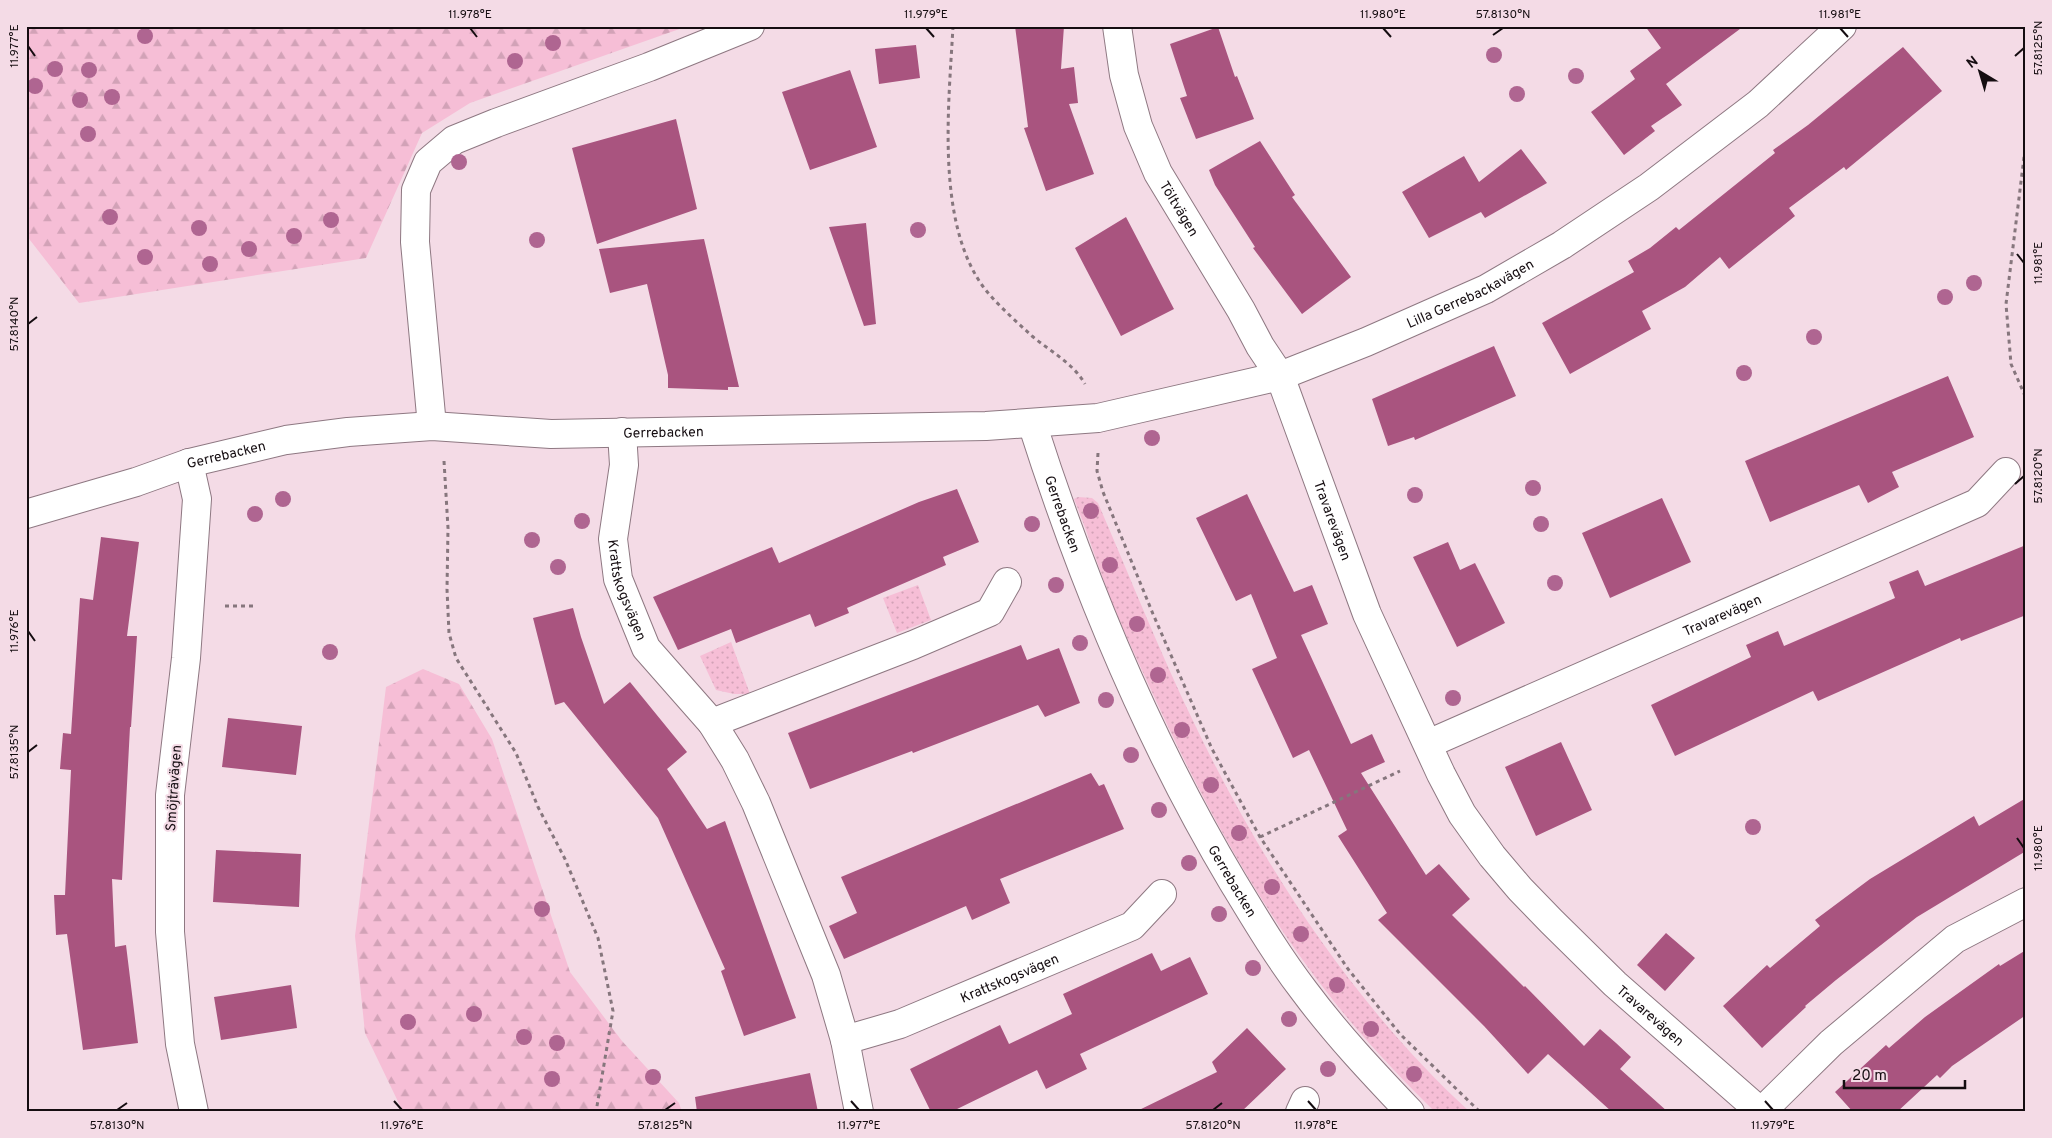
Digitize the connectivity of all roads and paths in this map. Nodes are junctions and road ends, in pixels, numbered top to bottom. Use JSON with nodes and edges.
{"nodes":[{"id":1,"x":750,"y":26,"type":"edge"},
{"id":2,"x":953,"y":26,"type":"edge"},
{"id":3,"x":1116,"y":26,"type":"edge"},
{"id":4,"x":1842,"y":26,"type":"edge"},
{"id":5,"x":2026,"y":141,"type":"edge"},
{"id":6,"x":1280,"y":376,"type":"junction"},
{"id":7,"x":2026,"y":398,"type":"edge"},
{"id":8,"x":1098,"y":418,"type":"junction"},
{"id":9,"x":1032,"y":423,"type":"junction"},
{"id":10,"x":437,"y":426,"type":"junction"},
{"id":11,"x":622,"y":432,"type":"junction"},
{"id":12,"x":189,"y":463,"type":"junction"},
{"id":13,"x":2006,"y":472,"type":"dead end"},
{"id":14,"x":26,"y":514,"type":"edge"},
{"id":15,"x":1007,"y":582,"type":"dead end"},
{"id":16,"x":712,"y":723,"type":"junction"},
{"id":17,"x":1431,"y":750,"type":"junction"},
{"id":18,"x":1260,"y":837,"type":"junction"},
{"id":19,"x":1162,"y":894,"type":"dead end"},
{"id":20,"x":2026,"y":902,"type":"edge"},
{"id":21,"x":846,"y":1040,"type":"junction"},
{"id":22,"x":194,"y":1112,"type":"edge"},
{"id":23,"x":596,"y":1112,"type":"edge"},
{"id":24,"x":859,"y":1112,"type":"edge"},
{"id":25,"x":1410,"y":1112,"type":"edge"},
{"id":26,"x":1480,"y":1112,"type":"edge"},
{"id":27,"x":1761,"y":1112,"type":"edge"}],
"edges":[{"from":1,"to":10,"type":"street"},
{"from":2,"to":8,"type":"path"},
{"from":3,"to":6,"type":"street","name":"Töltvägen"},
{"from":4,"to":6,"type":"street","name":"Lilla Gerrebackavägen"},
{"from":5,"to":7,"type":"path"},
{"from":6,"to":8,"type":"street","name":"Lilla Gerrebackavägen"},
{"from":6,"to":17,"type":"street","name":"Travarevägen"},
{"from":8,"to":9,"type":"street","name":"Lilla Gerrebackavägen"},
{"from":8,"to":18,"type":"path"},
{"from":9,"to":11,"type":"street","name":"Gerrebacken"},
{"from":9,"to":25,"type":"street","name":"Gerrebacken"},
{"from":10,"to":11,"type":"street","name":"Gerrebacken"},
{"from":10,"to":12,"type":"street","name":"Gerrebacken"},
{"from":10,"to":23,"type":"path"},
{"from":11,"to":16,"type":"street","name":"Krattskogsvägen"},
{"from":12,"to":14,"type":"street","name":"Gerrebacken"},
{"from":12,"to":22,"type":"street","name":"Smöjträvägen"},
{"from":13,"to":17,"type":"street","name":"Travarevägen"},
{"from":15,"to":16,"type":"street"},
{"from":16,"to":21,"type":"street","name":"Krattskogsvägen"},
{"from":17,"to":18,"type":"path"},
{"from":17,"to":27,"type":"street","name":"Travarevägen"},
{"from":18,"to":26,"type":"path"},
{"from":19,"to":21,"type":"street","name":"Krattskogsvägen"},
{"from":20,"to":27,"type":"street","name":"Travarevägen"},
{"from":21,"to":24,"type":"street","name":"Krattskogsvägen"}]}
